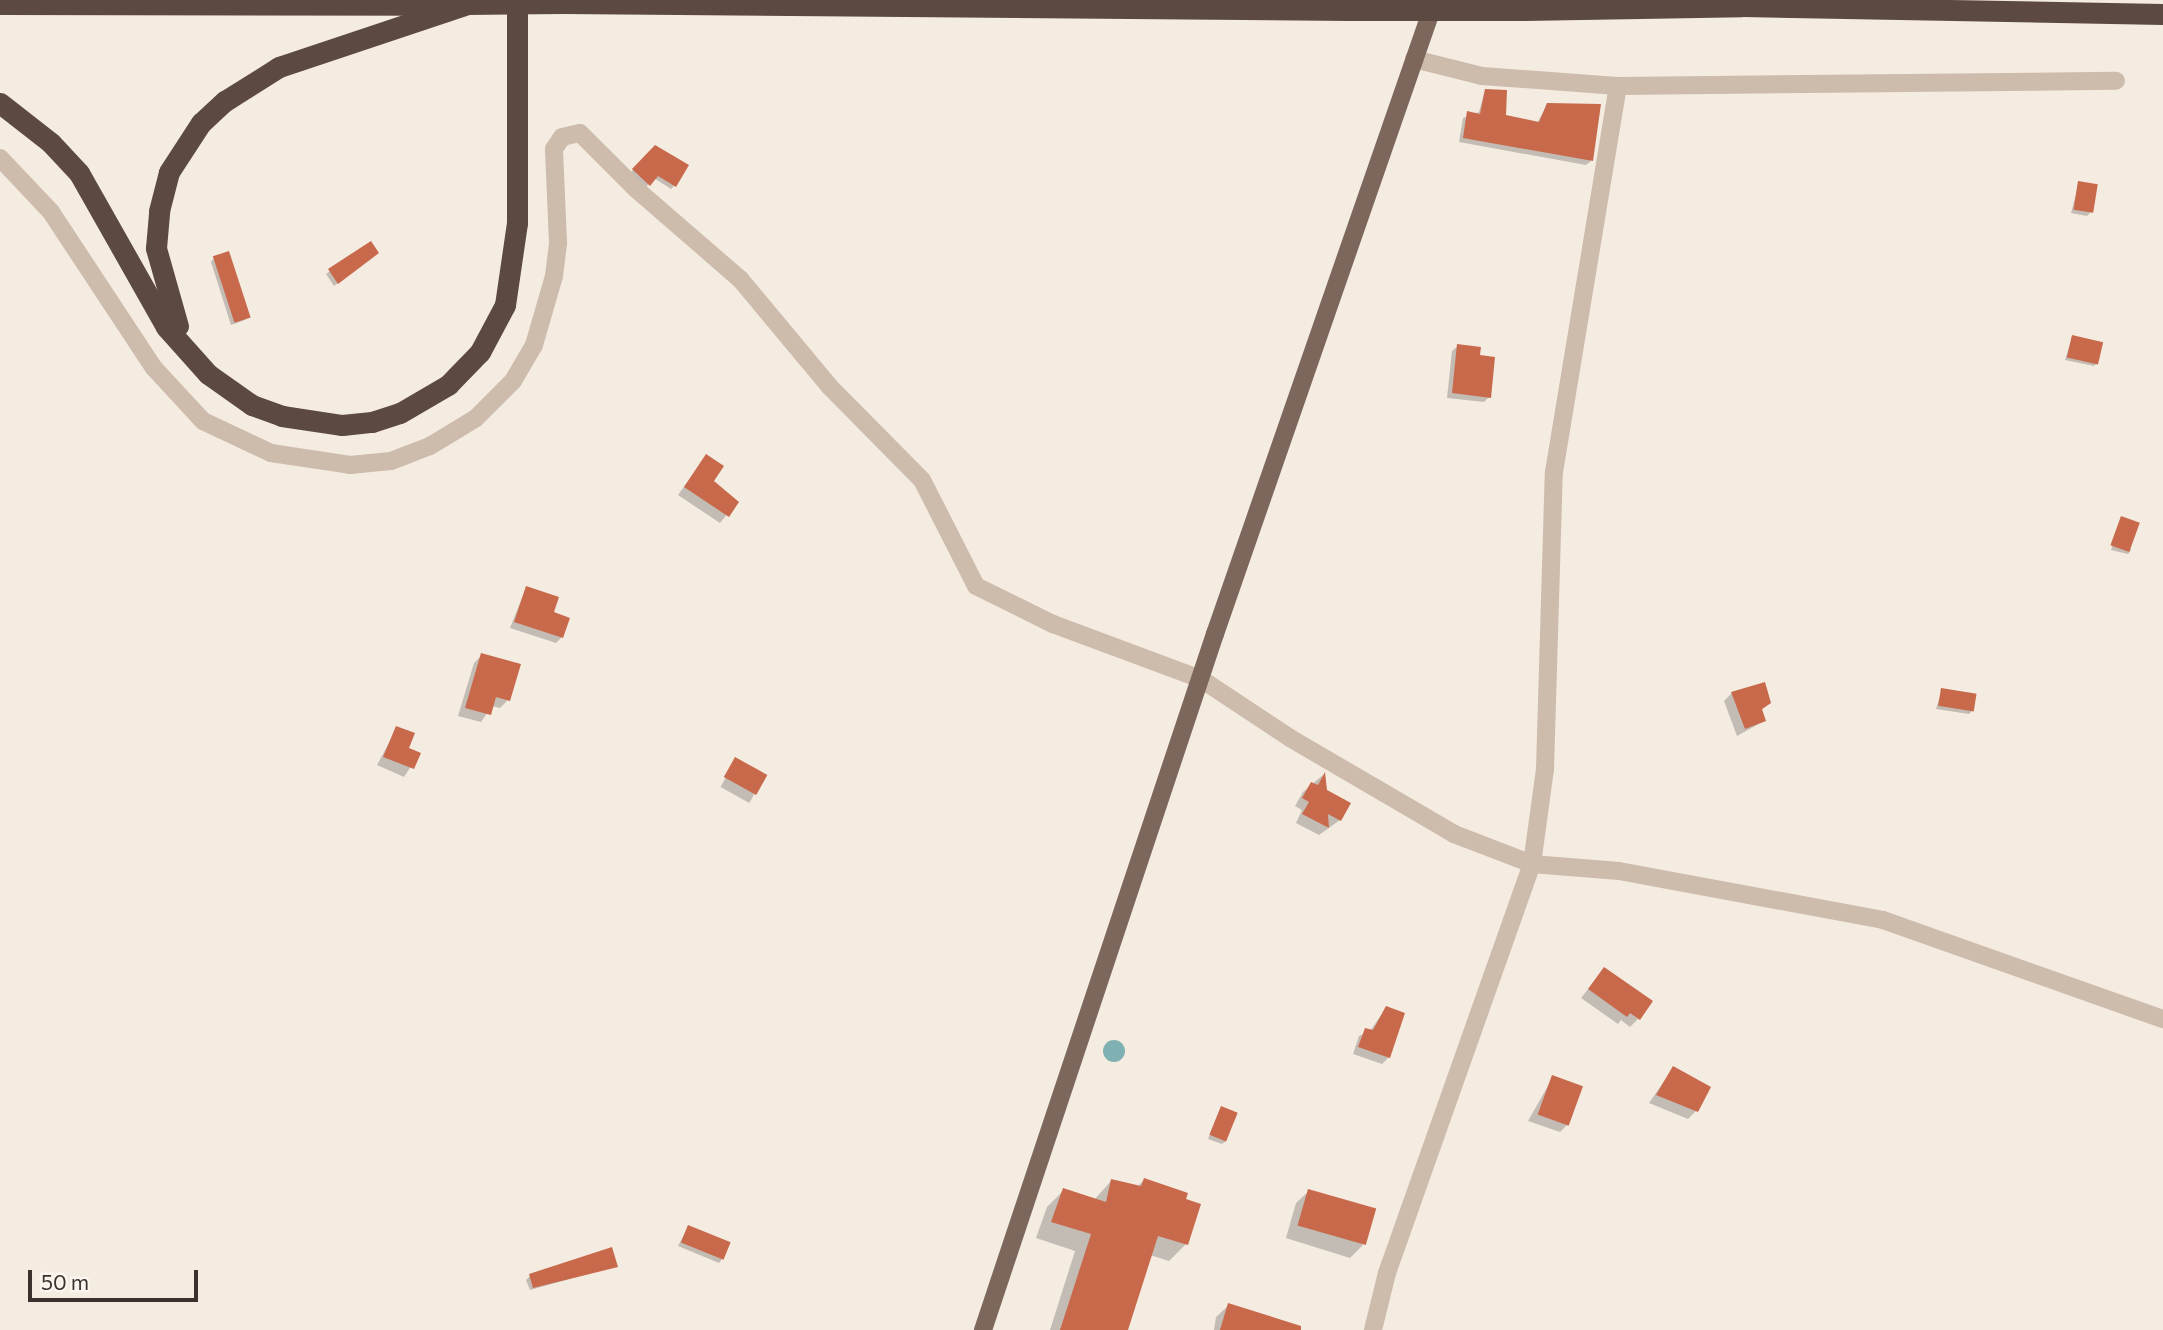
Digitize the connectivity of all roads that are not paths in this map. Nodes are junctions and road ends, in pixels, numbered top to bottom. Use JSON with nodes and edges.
{"nodes":[{"id":1,"x":517,"y":0,"type":"edge"},
{"id":2,"x":1435,"y":0,"type":"edge"},
{"id":3,"x":0,"y":4,"type":"edge"},
{"id":4,"x":467,"y":4,"type":"junction"},
{"id":5,"x":2163,"y":14,"type":"edge"},
{"id":6,"x":1414,"y":59,"type":"junction"},
{"id":7,"x":2116,"y":81,"type":"dead end"},
{"id":8,"x":1618,"y":86,"type":"junction"},
{"id":9,"x":0,"y":103,"type":"edge"},
{"id":10,"x":0,"y":158,"type":"edge"},
{"id":11,"x":191,"y":353,"type":"junction"},
{"id":12,"x":1200,"y":678,"type":"junction"},
{"id":13,"x":1532,"y":864,"type":"junction"},
{"id":14,"x":2163,"y":1019,"type":"edge"},
{"id":15,"x":982,"y":1330,"type":"edge"},
{"id":16,"x":1373,"y":1330,"type":"edge"}],
"edges":[{"from":1,"to":11,"type":"highway"},
{"from":2,"to":6,"type":"main road"},
{"from":3,"to":4,"type":"highway"},
{"from":4,"to":5,"type":"highway","bridge":true},
{"from":4,"to":11,"type":"highway"},
{"from":6,"to":8,"type":"street"},
{"from":6,"to":12,"type":"main road"},
{"from":7,"to":8,"type":"street"},
{"from":8,"to":13,"type":"street"},
{"from":9,"to":11,"type":"highway"},
{"from":10,"to":12,"type":"street"},
{"from":12,"to":13,"type":"street"},
{"from":12,"to":15,"type":"main road"},
{"from":13,"to":14,"type":"street"},
{"from":13,"to":16,"type":"street"}]}
